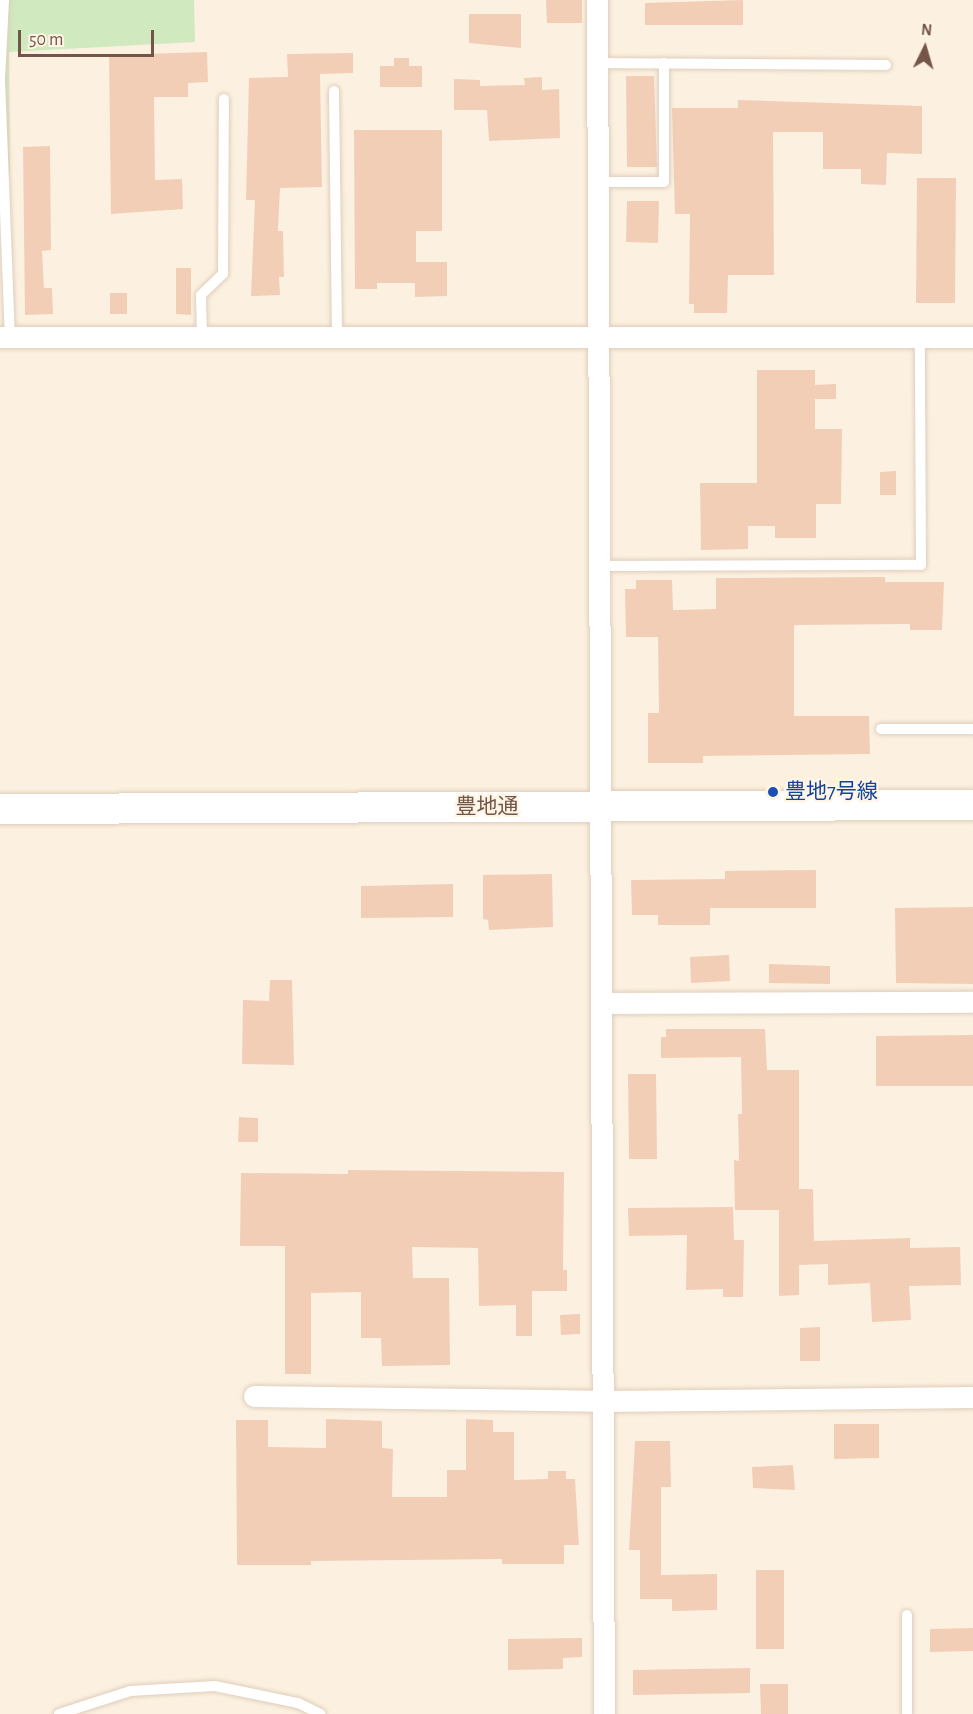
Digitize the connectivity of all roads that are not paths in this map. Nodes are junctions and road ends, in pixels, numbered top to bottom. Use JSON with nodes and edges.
{"nodes":[{"id":1,"x":3,"y":0,"type":"edge"},
{"id":2,"x":597,"y":0,"type":"edge"},
{"id":3,"x":596,"y":63,"type":"junction"},
{"id":4,"x":664,"y":63,"type":"junction"},
{"id":5,"x":886,"y":65,"type":"dead end"},
{"id":6,"x":0,"y":80,"type":"edge"},
{"id":7,"x":334,"y":91,"type":"dead end"},
{"id":8,"x":224,"y":99,"type":"dead end"},
{"id":9,"x":596,"y":182,"type":"junction"},
{"id":10,"x":5,"y":337,"type":"edge"},
{"id":11,"x":202,"y":337,"type":"junction"},
{"id":12,"x":920,"y":337,"type":"junction"},
{"id":13,"x":973,"y":337,"type":"edge"},
{"id":14,"x":337,"y":338,"type":"junction"},
{"id":15,"x":597,"y":338,"type":"junction"},
{"id":16,"x":599,"y":566,"type":"junction"},
{"id":17,"x":881,"y":729,"type":"dead end"},
{"id":18,"x":973,"y":729,"type":"edge"},
{"id":19,"x":973,"y":805,"type":"edge"},
{"id":20,"x":601,"y":807,"type":"junction"},
{"id":21,"x":0,"y":809,"type":"edge"},
{"id":22,"x":973,"y":1002,"type":"edge"},
{"id":23,"x":602,"y":1004,"type":"junction"},
{"id":24,"x":254,"y":1396,"type":"dead end"},
{"id":25,"x":973,"y":1397,"type":"edge"},
{"id":26,"x":600,"y":1401,"type":"junction"},
{"id":27,"x":907,"y":1615,"type":"dead end"},
{"id":28,"x":59,"y":1714,"type":"edge"},
{"id":29,"x":321,"y":1714,"type":"edge"},
{"id":30,"x":604,"y":1714,"type":"edge"},
{"id":31,"x":907,"y":1714,"type":"edge"}],
"edges":[{"from":1,"to":6,"type":"lane"},
{"from":2,"to":3,"type":"street"},
{"from":3,"to":4,"type":"lane"},
{"from":3,"to":9,"type":"street"},
{"from":4,"to":5,"type":"lane"},
{"from":4,"to":9,"type":"lane"},
{"from":6,"to":10,"type":"lane"},
{"from":7,"to":14,"type":"lane"},
{"from":8,"to":11,"type":"lane"},
{"from":9,"to":15,"type":"street"},
{"from":10,"to":11,"type":"street"},
{"from":11,"to":14,"type":"street"},
{"from":12,"to":13,"type":"street"},
{"from":12,"to":15,"type":"street"},
{"from":12,"to":16,"type":"lane"},
{"from":14,"to":15,"type":"street"},
{"from":15,"to":16,"type":"street"},
{"from":16,"to":20,"type":"street"},
{"from":17,"to":18,"type":"lane"},
{"from":19,"to":20,"type":"main road","name":"豊地通"},
{"from":20,"to":21,"type":"main road","name":"豊地通"},
{"from":20,"to":23,"type":"street"},
{"from":22,"to":23,"type":"street"},
{"from":23,"to":26,"type":"street"},
{"from":24,"to":26,"type":"street"},
{"from":25,"to":26,"type":"street"},
{"from":26,"to":30,"type":"street"},
{"from":27,"to":31,"type":"lane"},
{"from":28,"to":29,"type":"lane"}]}
